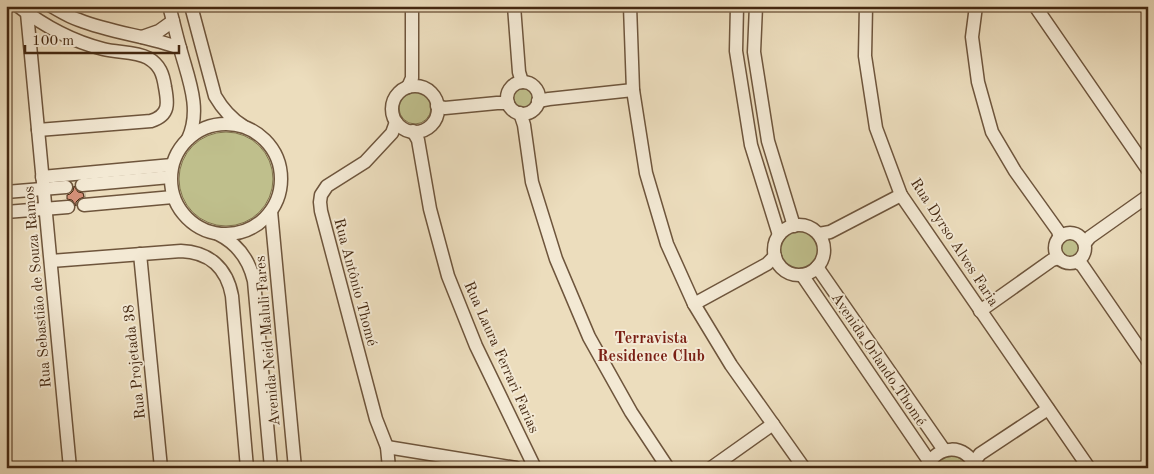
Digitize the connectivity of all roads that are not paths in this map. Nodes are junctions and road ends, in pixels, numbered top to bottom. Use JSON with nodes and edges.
{"nodes":[{"id":1,"x":51,"y":6,"type":"edge"},
{"id":2,"x":169,"y":6,"type":"edge"},
{"id":3,"x":191,"y":6,"type":"edge"},
{"id":4,"x":412,"y":6,"type":"edge"},
{"id":5,"x":514,"y":6,"type":"edge"},
{"id":6,"x":630,"y":6,"type":"edge"},
{"id":7,"x":737,"y":6,"type":"edge"},
{"id":8,"x":756,"y":6,"type":"edge"},
{"id":9,"x":866,"y":6,"type":"edge"},
{"id":10,"x":976,"y":6,"type":"edge"},
{"id":11,"x":1035,"y":6,"type":"edge"},
{"id":12,"x":22,"y":10,"type":"edge"},
{"id":13,"x":173,"y":21,"type":"junction"},
{"id":14,"x":142,"y":37,"type":"junction"},
{"id":15,"x":180,"y":48,"type":"junction"},
{"id":16,"x":520,"y":79,"type":"junction"},
{"id":17,"x":412,"y":84,"type":"junction"},
{"id":18,"x":633,"y":90,"type":"junction"},
{"id":19,"x":542,"y":98,"type":"junction"},
{"id":20,"x":504,"y":101,"type":"junction"},
{"id":21,"x":440,"y":108,"type":"junction"},
{"id":22,"x":523,"y":117,"type":"junction"},
{"id":23,"x":245,"y":128,"type":"junction"},
{"id":24,"x":38,"y":130,"type":"junction"},
{"id":25,"x":407,"y":131,"type":"junction"},
{"id":26,"x":188,"y":139,"type":"junction"},
{"id":27,"x":1148,"y":170,"type":"edge"},
{"id":28,"x":171,"y":171,"type":"junction"},
{"id":29,"x":43,"y":183,"type":"junction"},
{"id":30,"x":82,"y":185,"type":"dead end"},
{"id":31,"x":66,"y":187,"type":"dead end"},
{"id":32,"x":6,"y":192,"type":"edge"},
{"id":33,"x":901,"y":195,"type":"junction"},
{"id":34,"x":1148,"y":196,"type":"edge"},
{"id":35,"x":173,"y":197,"type":"junction"},
{"id":36,"x":84,"y":205,"type":"dead end"},
{"id":37,"x":68,"y":207,"type":"dead end"},
{"id":38,"x":46,"y":209,"type":"junction"},
{"id":39,"x":271,"y":211,"type":"junction"},
{"id":40,"x":6,"y":212,"type":"edge"},
{"id":41,"x":794,"y":226,"type":"junction"},
{"id":42,"x":218,"y":234,"type":"junction"},
{"id":43,"x":1061,"y":234,"type":"junction"},
{"id":44,"x":779,"y":236,"type":"junction"},
{"id":45,"x":824,"y":236,"type":"junction"},
{"id":46,"x":1086,"y":239,"type":"junction"},
{"id":47,"x":140,"y":254,"type":"junction"},
{"id":48,"x":1056,"y":258,"type":"junction"},
{"id":49,"x":51,"y":261,"type":"junction"},
{"id":50,"x":773,"y":261,"type":"junction"},
{"id":51,"x":1080,"y":262,"type":"junction"},
{"id":52,"x":817,"y":267,"type":"junction"},
{"id":53,"x":802,"y":274,"type":"junction"},
{"id":54,"x":694,"y":304,"type":"junction"},
{"id":55,"x":980,"y":311,"type":"junction"},
{"id":56,"x":1148,"y":361,"type":"edge"},
{"id":57,"x":1048,"y":408,"type":"junction"},
{"id":58,"x":774,"y":424,"type":"junction"},
{"id":59,"x":387,"y":447,"type":"junction"},
{"id":60,"x":944,"y":450,"type":"junction"},
{"id":61,"x":975,"y":460,"type":"edge"},
{"id":62,"x":928,"y":465,"type":"edge"},
{"id":63,"x":70,"y":468,"type":"edge"},
{"id":64,"x":161,"y":468,"type":"edge"},
{"id":65,"x":247,"y":468,"type":"edge"},
{"id":66,"x":271,"y":468,"type":"edge"},
{"id":67,"x":295,"y":468,"type":"edge"},
{"id":68,"x":389,"y":468,"type":"edge"},
{"id":69,"x":516,"y":468,"type":"edge"},
{"id":70,"x":535,"y":468,"type":"edge"},
{"id":71,"x":668,"y":468,"type":"edge"},
{"id":72,"x":710,"y":468,"type":"edge"},
{"id":73,"x":804,"y":468,"type":"edge"},
{"id":74,"x":1089,"y":468,"type":"edge"}],
"edges":[{"from":1,"to":14,"type":"street"},
{"from":2,"to":13,"type":"street"},
{"from":3,"to":23,"type":"street"},
{"from":4,"to":17,"type":"street"},
{"from":5,"to":16,"type":"street"},
{"from":6,"to":18,"type":"street"},
{"from":7,"to":44,"type":"street"},
{"from":8,"to":41,"type":"street"},
{"from":9,"to":33,"type":"street","name":"Rua Dyrso Alves Faria"},
{"from":10,"to":43,"type":"street"},
{"from":11,"to":27,"type":"street"},
{"from":12,"to":24,"type":"street","name":"Rua Sebastião de Souza Ramos"},
{"from":12,"to":24,"type":"street"},
{"from":13,"to":14,"type":"street"},
{"from":13,"to":15,"type":"street"},
{"from":14,"to":15,"type":"street"},
{"from":15,"to":26,"type":"street"},
{"from":16,"to":19,"type":"street"},
{"from":16,"to":20,"type":"street"},
{"from":17,"to":21,"type":"street"},
{"from":17,"to":25,"type":"street"},
{"from":18,"to":19,"type":"street"},
{"from":18,"to":54,"type":"street"},
{"from":19,"to":22,"type":"street"},
{"from":20,"to":21,"type":"street"},
{"from":20,"to":22,"type":"street"},
{"from":21,"to":25,"type":"street"},
{"from":22,"to":71,"type":"street"},
{"from":23,"to":26,"type":"street"},
{"from":23,"to":39,"type":"street"},
{"from":24,"to":29,"type":"street","name":"Rua Sebastião de Souza Ramos"},
{"from":25,"to":59,"type":"street","name":"Rua Antônio Thomé"},
{"from":25,"to":70,"type":"street","name":"Rua Laura Ferrari Farias"},
{"from":26,"to":28,"type":"street"},
{"from":28,"to":29,"type":"street"},
{"from":28,"to":30,"type":"street"},
{"from":28,"to":35,"type":"street"},
{"from":29,"to":31,"type":"street"},
{"from":29,"to":32,"type":"street"},
{"from":29,"to":38,"type":"street","name":"Rua Sebastião de Souza Ramos"},
{"from":33,"to":45,"type":"street"},
{"from":33,"to":55,"type":"street","name":"Rua Dyrso Alves Faria"},
{"from":34,"to":46,"type":"street"},
{"from":35,"to":36,"type":"street"},
{"from":35,"to":42,"type":"street"},
{"from":37,"to":38,"type":"street"},
{"from":38,"to":40,"type":"street"},
{"from":38,"to":49,"type":"street","name":"Rua Sebastião de Souza Ramos"},
{"from":39,"to":42,"type":"street"},
{"from":39,"to":67,"type":"street","name":"Avenida Neid Maluli Fares"},
{"from":41,"to":44,"type":"street"},
{"from":41,"to":45,"type":"street"},
{"from":42,"to":66,"type":"street","name":"Avenida Neid Maluli Fares"},
{"from":43,"to":46,"type":"street"},
{"from":43,"to":48,"type":"street"},
{"from":44,"to":50,"type":"street"},
{"from":45,"to":52,"type":"street"},
{"from":46,"to":51,"type":"street"},
{"from":47,"to":49,"type":"street"},
{"from":47,"to":64,"type":"street","name":"Rua Projetada 38"},
{"from":47,"to":65,"type":"street"},
{"from":48,"to":51,"type":"street"},
{"from":48,"to":55,"type":"street"},
{"from":49,"to":63,"type":"street","name":"Rua Sebastião de Souza Ramos"},
{"from":50,"to":53,"type":"street"},
{"from":50,"to":54,"type":"street"},
{"from":51,"to":56,"type":"street"},
{"from":52,"to":53,"type":"street"},
{"from":52,"to":60,"type":"street","name":"Avenida Orlando Thomé"},
{"from":53,"to":62,"type":"street","name":"Avenida Orlando Thomé"},
{"from":54,"to":58,"type":"street"},
{"from":55,"to":57,"type":"street","name":"Rua Dyrso Alves Faria"},
{"from":57,"to":61,"type":"street"},
{"from":57,"to":74,"type":"street","name":"Rua Dyrso Alves Faria"},
{"from":58,"to":72,"type":"street"},
{"from":58,"to":73,"type":"street"},
{"from":59,"to":68,"type":"street","name":"Rua Antônio Thomé"},
{"from":59,"to":69,"type":"street"},
{"from":60,"to":61,"type":"street"},
{"from":60,"to":62,"type":"street"}]}
